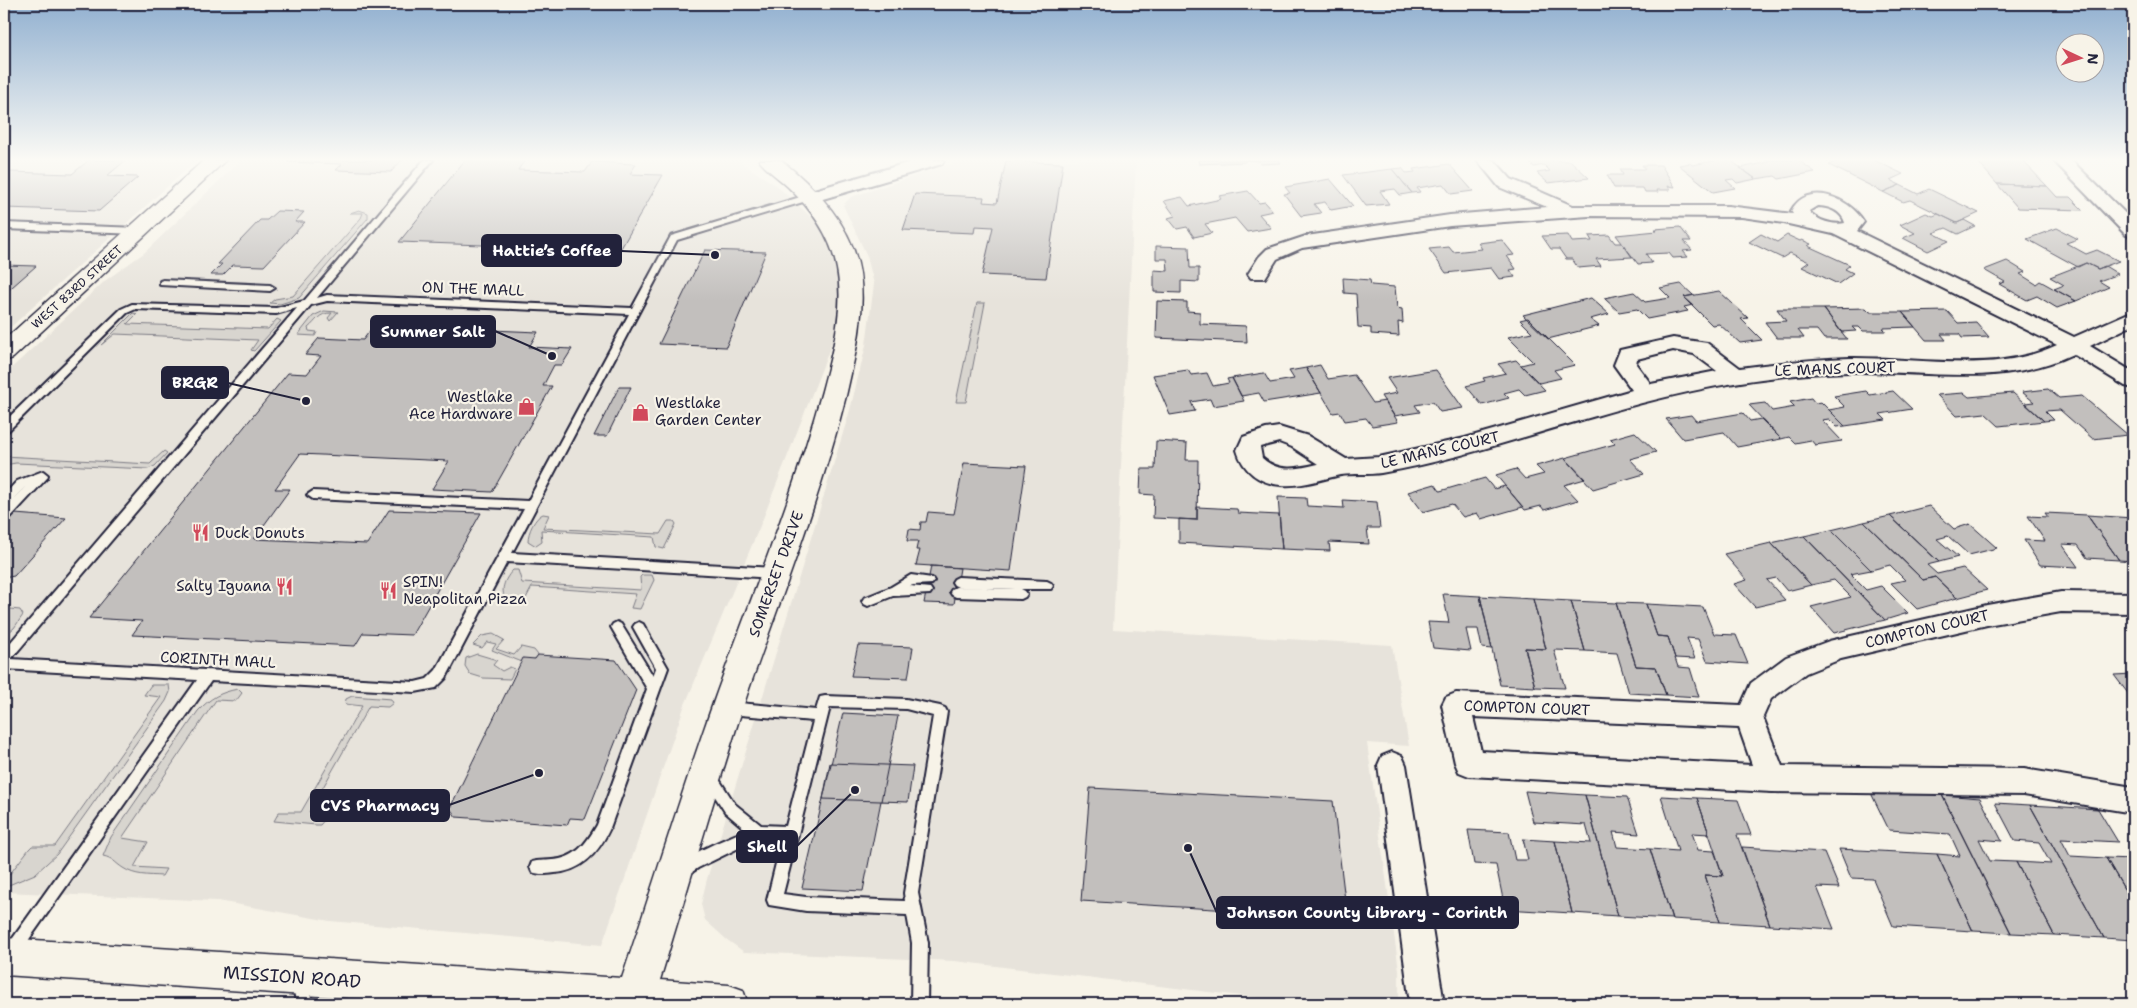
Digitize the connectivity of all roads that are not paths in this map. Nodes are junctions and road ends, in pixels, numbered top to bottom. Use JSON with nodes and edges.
{"nodes":[{"id":1,"x":166,"y":207,"type":"edge"},
{"id":2,"x":390,"y":207,"type":"edge"},
{"id":3,"x":777,"y":207,"type":"edge"},
{"id":4,"x":818,"y":207,"type":"edge"},
{"id":5,"x":1500,"y":207,"type":"edge"},
{"id":6,"x":1564,"y":207,"type":"edge"},
{"id":7,"x":1802,"y":207,"type":"edge"},
{"id":8,"x":1841,"y":207,"type":"edge"},
{"id":9,"x":2109,"y":207,"type":"edge"},
{"id":10,"x":1577,"y":211,"type":"junction"},
{"id":11,"x":1493,"y":216,"type":"junction"},
{"id":12,"x":1808,"y":222,"type":"junction"},
{"id":13,"x":4,"y":226,"type":"edge"},
{"id":14,"x":1840,"y":230,"type":"junction"},
{"id":15,"x":140,"y":231,"type":"junction"},
{"id":16,"x":2133,"y":231,"type":"edge"},
{"id":17,"x":1258,"y":274,"type":"dead end"},
{"id":18,"x":163,"y":283,"type":"dead end"},
{"id":19,"x":270,"y":288,"type":"dead end"},
{"id":20,"x":311,"y":301,"type":"junction"},
{"id":21,"x":635,"y":311,"type":"junction"},
{"id":22,"x":2133,"y":316,"type":"edge"},
{"id":23,"x":2074,"y":345,"type":"junction"},
{"id":24,"x":4,"y":353,"type":"edge"},
{"id":25,"x":1736,"y":375,"type":"junction"},
{"id":26,"x":2133,"y":381,"type":"edge"},
{"id":27,"x":1646,"y":394,"type":"junction"},
{"id":28,"x":4,"y":428,"type":"edge"},
{"id":29,"x":1343,"y":467,"type":"dead end"},
{"id":30,"x":21,"y":484,"type":"junction"},
{"id":31,"x":4,"y":492,"type":"edge"},
{"id":32,"x":313,"y":495,"type":"dead end"},
{"id":33,"x":4,"y":502,"type":"edge"},
{"id":34,"x":531,"y":505,"type":"junction"},
{"id":35,"x":4,"y":517,"type":"edge"},
{"id":36,"x":503,"y":557,"type":"junction"},
{"id":37,"x":777,"y":573,"type":"junction"},
{"id":38,"x":927,"y":586,"type":"dead end"},
{"id":39,"x":1047,"y":586,"type":"dead end"},
{"id":40,"x":1021,"y":594,"type":"dead end"},
{"id":41,"x":868,"y":601,"type":"dead end"},
{"id":42,"x":2133,"y":603,"type":"edge"},
{"id":43,"x":617,"y":627,"type":"dead end"},
{"id":44,"x":639,"y":627,"type":"dead end"},
{"id":45,"x":4,"y":659,"type":"edge"},
{"id":46,"x":4,"y":664,"type":"edge"},
{"id":47,"x":207,"y":676,"type":"junction"},
{"id":48,"x":654,"y":689,"type":"junction"},
{"id":49,"x":728,"y":708,"type":"junction"},
{"id":50,"x":821,"y":716,"type":"junction"},
{"id":51,"x":1749,"y":717,"type":"junction"},
{"id":52,"x":1392,"y":765,"type":"dead end"},
{"id":53,"x":707,"y":770,"type":"junction"},
{"id":54,"x":1772,"y":779,"type":"junction"},
{"id":55,"x":2133,"y":800,"type":"edge"},
{"id":56,"x":758,"y":831,"type":"junction"},
{"id":57,"x":791,"y":834,"type":"junction"},
{"id":58,"x":537,"y":868,"type":"dead end"},
{"id":59,"x":673,"y":878,"type":"junction"},
{"id":60,"x":913,"y":908,"type":"junction"},
{"id":61,"x":6,"y":957,"type":"edge"},
{"id":62,"x":425,"y":986,"type":"junction"},
{"id":63,"x":302,"y":991,"type":"edge"},
{"id":64,"x":634,"y":1001,"type":"edge"},
{"id":65,"x":390,"y":1004,"type":"edge"},
{"id":66,"x":729,"y":1004,"type":"edge"},
{"id":67,"x":919,"y":1004,"type":"edge"},
{"id":68,"x":1427,"y":1004,"type":"edge"}],
"edges":[{"from":1,"to":15,"type":"street","name":"WEST 83RD STREET"},
{"from":2,"to":20,"type":"lane"},
{"from":3,"to":21,"type":"lane"},
{"from":4,"to":37,"type":"street","name":"SOMERSET DRIVE"},
{"from":5,"to":11,"type":"street"},
{"from":6,"to":10,"type":"street"},
{"from":7,"to":12,"type":"street"},
{"from":8,"to":14,"type":"street"},
{"from":9,"to":16,"type":"street"},
{"from":10,"to":11,"type":"street"},
{"from":10,"to":12,"type":"street"},
{"from":11,"to":17,"type":"street"},
{"from":12,"to":14,"type":"street"},
{"from":13,"to":15,"type":"lane"},
{"from":14,"to":23,"type":"street"},
{"from":15,"to":24,"type":"street","name":"WEST 83RD STREET"},
{"from":18,"to":19,"type":"lane"},
{"from":20,"to":21,"type":"lane","name":"ON THE MALL"},
{"from":20,"to":28,"type":"lane","name":"ON THE MALL"},
{"from":20,"to":45,"type":"lane"},
{"from":21,"to":34,"type":"lane"},
{"from":22,"to":23,"type":"street","name":"LE MANS COURT"},
{"from":23,"to":25,"type":"street","name":"LE MANS COURT"},
{"from":23,"to":26,"type":"street"},
{"from":25,"to":27,"type":"street","name":"LE MANS COURT"},
{"from":25,"to":27,"type":"street"},
{"from":27,"to":29,"type":"street","name":"LE MANS COURT"},
{"from":30,"to":31,"type":"lane"},
{"from":30,"to":33,"type":"lane"},
{"from":30,"to":35,"type":"lane"},
{"from":32,"to":34,"type":"lane"},
{"from":34,"to":36,"type":"lane"},
{"from":36,"to":37,"type":"lane"},
{"from":36,"to":47,"type":"lane","name":"CORINTH MALL"},
{"from":37,"to":49,"type":"street","name":"SOMERSET DRIVE"},
{"from":38,"to":41,"type":"lane"},
{"from":39,"to":40,"type":"lane"},
{"from":42,"to":51,"type":"street","name":"COMPTON COURT"},
{"from":43,"to":48,"type":"lane"},
{"from":44,"to":48,"type":"lane"},
{"from":46,"to":47,"type":"lane","name":"CORINTH MALL"},
{"from":47,"to":61,"type":"lane"},
{"from":48,"to":58,"type":"lane"},
{"from":49,"to":50,"type":"lane"},
{"from":49,"to":53,"type":"street","name":"SOMERSET DRIVE"},
{"from":50,"to":57,"type":"lane"},
{"from":50,"to":60,"type":"lane"},
{"from":51,"to":54,"type":"street"},
{"from":51,"to":54,"type":"street","name":"COMPTON COURT"},
{"from":52,"to":68,"type":"street"},
{"from":53,"to":56,"type":"lane"},
{"from":53,"to":59,"type":"street","name":"SOMERSET DRIVE"},
{"from":54,"to":55,"type":"street","name":"COMPTON COURT"},
{"from":56,"to":57,"type":"lane"},
{"from":56,"to":59,"type":"lane"},
{"from":57,"to":60,"type":"lane"},
{"from":59,"to":64,"type":"street","name":"SOMERSET DRIVE"},
{"from":60,"to":67,"type":"lane"},
{"from":61,"to":63,"type":"street","name":"MISSION ROAD"},
{"from":62,"to":63,"type":"street","name":"MISSION ROAD"},
{"from":62,"to":64,"type":"street","name":"MISSION ROAD"},
{"from":62,"to":65,"type":"lane"},
{"from":64,"to":66,"type":"street","name":"MISSION ROAD"}]}
